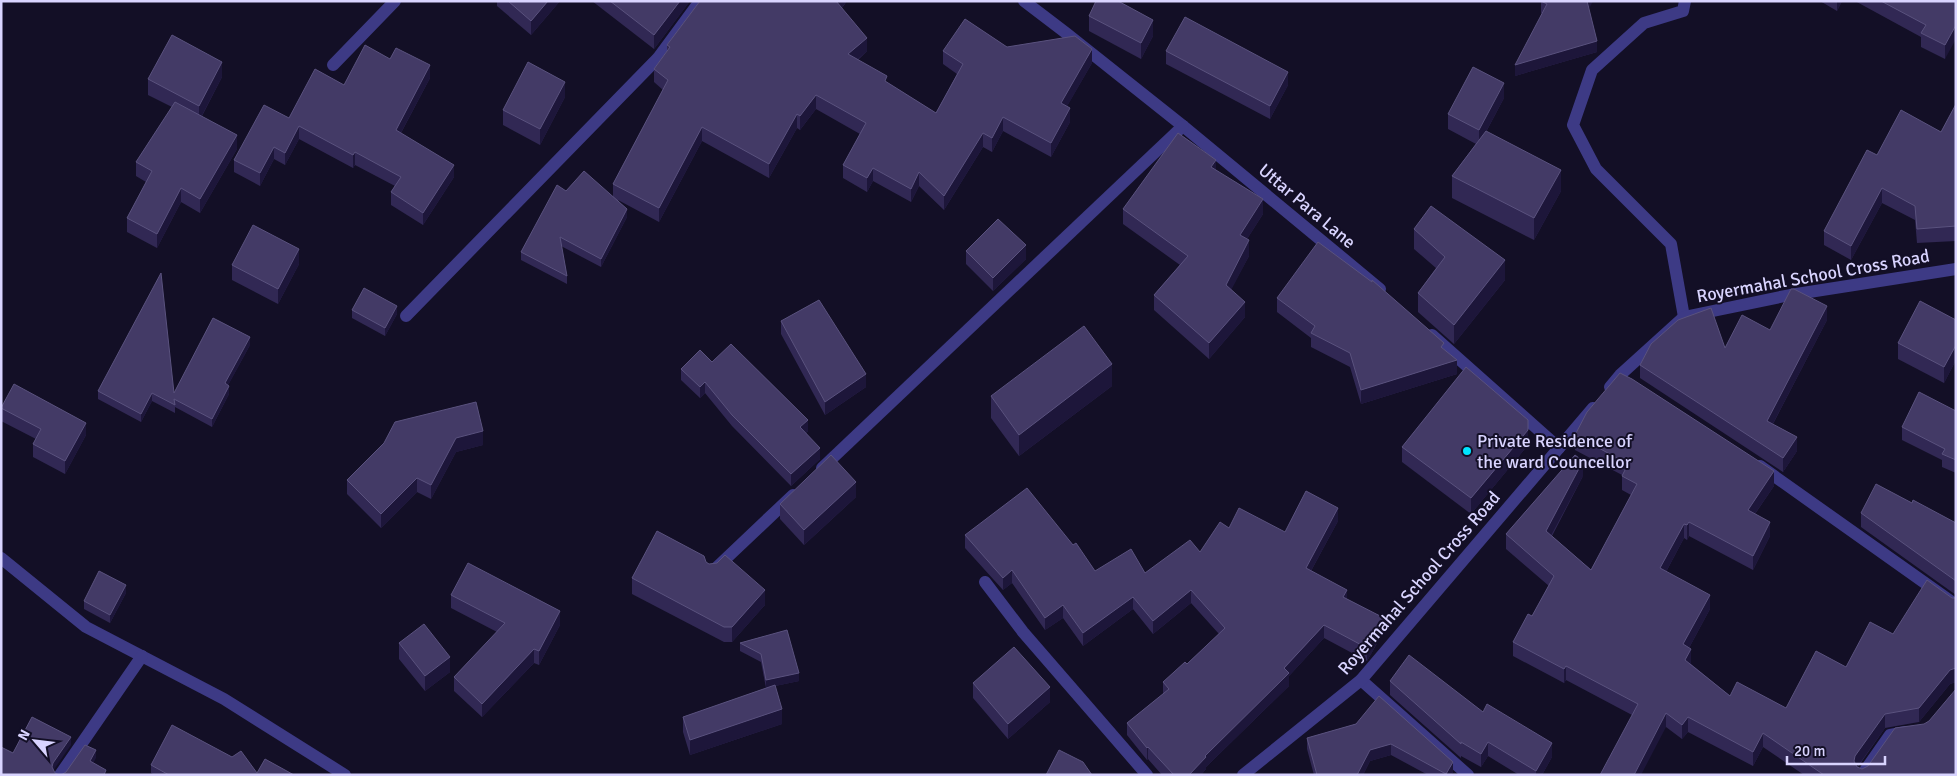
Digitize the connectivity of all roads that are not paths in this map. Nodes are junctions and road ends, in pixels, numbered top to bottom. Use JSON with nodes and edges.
{"nodes":[{"id":1,"x":395,"y":1,"type":"edge"},
{"id":2,"x":700,"y":1,"type":"edge"},
{"id":3,"x":1024,"y":1,"type":"edge"},
{"id":4,"x":1685,"y":1,"type":"edge"},
{"id":5,"x":333,"y":66,"type":"dead end"},
{"id":6,"x":1183,"y":126,"type":"junction"},
{"id":7,"x":1956,"y":269,"type":"edge"},
{"id":8,"x":1388,"y":296,"type":"edge"},
{"id":9,"x":406,"y":316,"type":"dead end"},
{"id":10,"x":1684,"y":317,"type":"junction"},
{"id":11,"x":1425,"y":329,"type":"edge"},
{"id":12,"x":1620,"y":375,"type":"junction"},
{"id":13,"x":1633,"y":384,"type":"edge"},
{"id":14,"x":1559,"y":448,"type":"junction"},
{"id":15,"x":1746,"y":457,"type":"edge"},
{"id":16,"x":813,"y":476,"type":"edge"},
{"id":17,"x":798,"y":490,"type":"edge"},
{"id":18,"x":1,"y":558,"type":"edge"},
{"id":19,"x":712,"y":572,"type":"edge"},
{"id":20,"x":985,"y":582,"type":"dead end"},
{"id":21,"x":1956,"y":604,"type":"edge"},
{"id":22,"x":142,"y":656,"type":"junction"},
{"id":23,"x":1361,"y":680,"type":"junction"},
{"id":24,"x":1914,"y":731,"type":"edge"},
{"id":25,"x":60,"y":775,"type":"edge"},
{"id":26,"x":345,"y":775,"type":"edge"},
{"id":27,"x":1147,"y":775,"type":"edge"},
{"id":28,"x":1243,"y":775,"type":"edge"},
{"id":29,"x":1468,"y":775,"type":"edge"},
{"id":30,"x":1862,"y":775,"type":"edge"}],
"edges":[{"from":1,"to":5,"type":"street"},
{"from":2,"to":9,"type":"street"},
{"from":3,"to":6,"type":"street","name":"Uttar Para Lane"},
{"from":4,"to":10,"type":"street"},
{"from":6,"to":8,"type":"street","name":"Uttar Para Lane"},
{"from":6,"to":16,"type":"street"},
{"from":7,"to":10,"type":"street","name":"Royermahal School Cross Road"},
{"from":10,"to":12,"type":"street","name":"Royermahal School Cross Road"},
{"from":11,"to":14,"type":"street"},
{"from":12,"to":13,"type":"street"},
{"from":12,"to":14,"type":"street","name":"Royermahal School Cross Road"},
{"from":14,"to":23,"type":"street","name":"Royermahal School Cross Road"},
{"from":15,"to":21,"type":"street"},
{"from":17,"to":19,"type":"street"},
{"from":18,"to":22,"type":"street"},
{"from":20,"to":27,"type":"street"},
{"from":22,"to":25,"type":"street"},
{"from":22,"to":26,"type":"street"},
{"from":23,"to":28,"type":"street","name":"Royermahal School Cross Road"},
{"from":23,"to":29,"type":"street"},
{"from":24,"to":30,"type":"street"}]}
